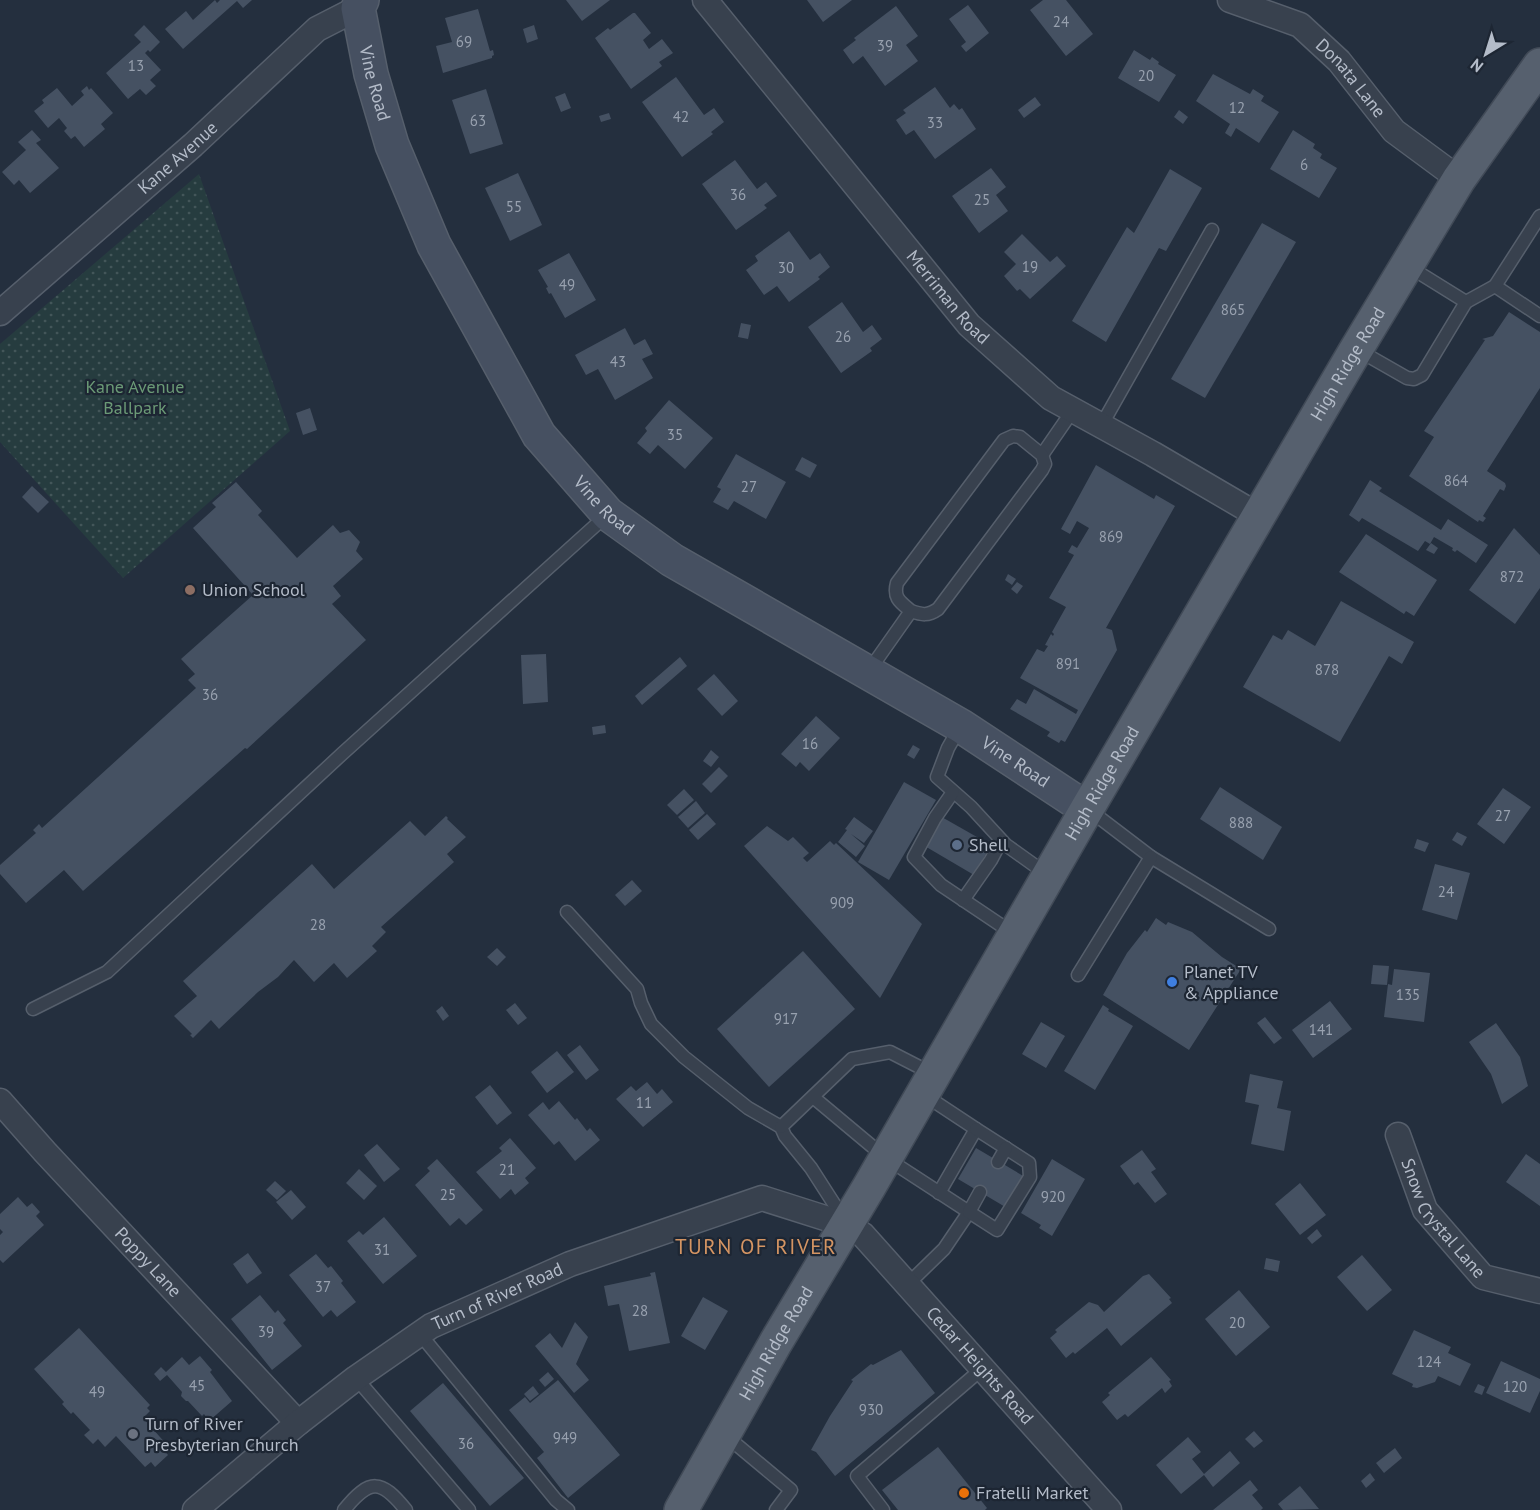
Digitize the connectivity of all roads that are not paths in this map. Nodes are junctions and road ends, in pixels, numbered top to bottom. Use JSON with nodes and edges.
{"nodes":[{"id":1,"x":705,"y":0,"type":"edge"},
{"id":2,"x":1230,"y":0,"type":"edge"},
{"id":3,"x":360,"y":4,"type":"edge"},
{"id":4,"x":1535,"y":85,"type":"edge"},
{"id":5,"x":1459,"y":178,"type":"junction"},
{"id":6,"x":1540,"y":216,"type":"edge"},
{"id":7,"x":1212,"y":230,"type":"dead end"},
{"id":8,"x":1407,"y":265,"type":"junction"},
{"id":9,"x":1495,"y":286,"type":"junction"},
{"id":10,"x":1466,"y":302,"type":"junction"},
{"id":11,"x":0,"y":313,"type":"edge"},
{"id":12,"x":1540,"y":316,"type":"edge"},
{"id":13,"x":1356,"y":349,"type":"junction"},
{"id":14,"x":1072,"y":410,"type":"junction"},
{"id":15,"x":1101,"y":426,"type":"junction"},
{"id":16,"x":1042,"y":455,"type":"junction"},
{"id":17,"x":608,"y":514,"type":"junction"},
{"id":18,"x":1259,"y":516,"type":"junction"},
{"id":19,"x":911,"y":611,"type":"junction"},
{"id":20,"x":868,"y":673,"type":"junction"},
{"id":21,"x":961,"y":726,"type":"junction"},
{"id":22,"x":953,"y":792,"type":"junction"},
{"id":23,"x":1087,"y":809,"type":"junction"},
{"id":24,"x":1001,"y":841,"type":"junction"},
{"id":25,"x":1151,"y":857,"type":"junction"},
{"id":26,"x":1049,"y":876,"type":"junction"},
{"id":27,"x":963,"y":900,"type":"junction"},
{"id":28,"x":567,"y":912,"type":"dead end"},
{"id":29,"x":1269,"y":929,"type":"dead end"},
{"id":30,"x":1015,"y":934,"type":"junction"},
{"id":31,"x":1078,"y":975,"type":"dead end"},
{"id":32,"x":33,"y":1009,"type":"dead end"},
{"id":33,"x":928,"y":1084,"type":"junction"},
{"id":34,"x":813,"y":1097,"type":"junction"},
{"id":35,"x":0,"y":1101,"type":"edge"},
{"id":36,"x":781,"y":1127,"type":"junction"},
{"id":37,"x":976,"y":1130,"type":"junction"},
{"id":38,"x":1398,"y":1135,"type":"dead end"},
{"id":39,"x":1006,"y":1148,"type":"junction"},
{"id":40,"x":886,"y":1158,"type":"junction"},
{"id":41,"x":998,"y":1162,"type":"dead end"},
{"id":42,"x":980,"y":1192,"type":"dead end"},
{"id":43,"x":939,"y":1193,"type":"junction"},
{"id":44,"x":969,"y":1212,"type":"junction"},
{"id":45,"x":847,"y":1225,"type":"junction"},
{"id":46,"x":908,"y":1284,"type":"junction"},
{"id":47,"x":1540,"y":1291,"type":"edge"},
{"id":48,"x":420,"y":1334,"type":"junction"},
{"id":49,"x":983,"y":1368,"type":"junction"},
{"id":50,"x":356,"y":1378,"type":"junction"},
{"id":51,"x":298,"y":1423,"type":"junction"},
{"id":52,"x":724,"y":1434,"type":"junction"},
{"id":53,"x":195,"y":1510,"type":"edge"},
{"id":54,"x":344,"y":1510,"type":"edge"},
{"id":55,"x":406,"y":1510,"type":"edge"},
{"id":56,"x":469,"y":1510,"type":"edge"},
{"id":57,"x":568,"y":1510,"type":"edge"},
{"id":58,"x":681,"y":1510,"type":"edge"},
{"id":59,"x":776,"y":1510,"type":"edge"},
{"id":60,"x":883,"y":1510,"type":"edge"},
{"id":61,"x":1109,"y":1510,"type":"edge"}],
"edges":[{"from":1,"to":14,"type":"street","name":"Merriman Road"},
{"from":2,"to":5,"type":"street","name":"Donata Lane"},
{"from":3,"to":11,"type":"street","name":"Kane Avenue"},
{"from":3,"to":17,"type":"street","name":"Vine Road"},
{"from":4,"to":5,"type":"main road","name":"High Ridge Road"},
{"from":5,"to":8,"type":"main road","name":"High Ridge Road"},
{"from":6,"to":9,"type":"lane"},
{"from":7,"to":15,"type":"lane"},
{"from":8,"to":10,"type":"lane"},
{"from":8,"to":13,"type":"main road","name":"High Ridge Road"},
{"from":9,"to":10,"type":"lane"},
{"from":9,"to":12,"type":"lane"},
{"from":10,"to":13,"type":"lane"},
{"from":13,"to":18,"type":"main road","name":"High Ridge Road"},
{"from":14,"to":15,"type":"street","name":"Merriman Road"},
{"from":14,"to":16,"type":"lane"},
{"from":15,"to":18,"type":"street","name":"Merriman Road"},
{"from":16,"to":19,"type":"lane"},
{"from":16,"to":19,"type":"lane"},
{"from":17,"to":20,"type":"street","name":"Vine Road"},
{"from":17,"to":32,"type":"lane"},
{"from":18,"to":23,"type":"main road","name":"High Ridge Road"},
{"from":19,"to":20,"type":"lane"},
{"from":20,"to":21,"type":"street","name":"Vine Road"},
{"from":21,"to":22,"type":"lane"},
{"from":21,"to":23,"type":"street","name":"Vine Road"},
{"from":22,"to":24,"type":"lane"},
{"from":22,"to":27,"type":"lane"},
{"from":23,"to":25,"type":"lane"},
{"from":23,"to":26,"type":"main road","name":"High Ridge Road"},
{"from":24,"to":26,"type":"lane"},
{"from":24,"to":27,"type":"lane"},
{"from":25,"to":29,"type":"lane"},
{"from":25,"to":31,"type":"lane"},
{"from":26,"to":30,"type":"main road","name":"High Ridge Road"},
{"from":27,"to":30,"type":"lane"},
{"from":28,"to":36,"type":"lane"},
{"from":30,"to":33,"type":"main road","name":"High Ridge Road"},
{"from":33,"to":34,"type":"lane"},
{"from":33,"to":37,"type":"lane"},
{"from":33,"to":40,"type":"main road","name":"High Ridge Road"},
{"from":34,"to":36,"type":"lane"},
{"from":34,"to":40,"type":"lane"},
{"from":35,"to":51,"type":"street","name":"Poppy Lane"},
{"from":36,"to":45,"type":"lane"},
{"from":37,"to":39,"type":"lane"},
{"from":37,"to":43,"type":"lane"},
{"from":38,"to":47,"type":"street","name":"Snow Crystal Lane"},
{"from":39,"to":41,"type":"lane"},
{"from":39,"to":44,"type":"lane"},
{"from":40,"to":43,"type":"lane"},
{"from":40,"to":45,"type":"main road","name":"High Ridge Road"},
{"from":42,"to":44,"type":"lane"},
{"from":43,"to":44,"type":"lane"},
{"from":44,"to":46,"type":"lane"},
{"from":45,"to":46,"type":"street","name":"Cedar Heights Road"},
{"from":45,"to":48,"type":"street","name":"Turn of River Road"},
{"from":45,"to":52,"type":"main road","name":"High Ridge Road"},
{"from":46,"to":49,"type":"street","name":"Cedar Heights Road"},
{"from":48,"to":50,"type":"street","name":"Turn of River Road"},
{"from":48,"to":57,"type":"lane"},
{"from":49,"to":60,"type":"lane"},
{"from":49,"to":61,"type":"street","name":"Cedar Heights Road"},
{"from":50,"to":51,"type":"street","name":"Turn of River Road"},
{"from":50,"to":56,"type":"lane"},
{"from":51,"to":53,"type":"street","name":"Turn of River Road"},
{"from":52,"to":58,"type":"main road","name":"High Ridge Road"},
{"from":52,"to":59,"type":"lane"},
{"from":54,"to":55,"type":"lane"}]}
